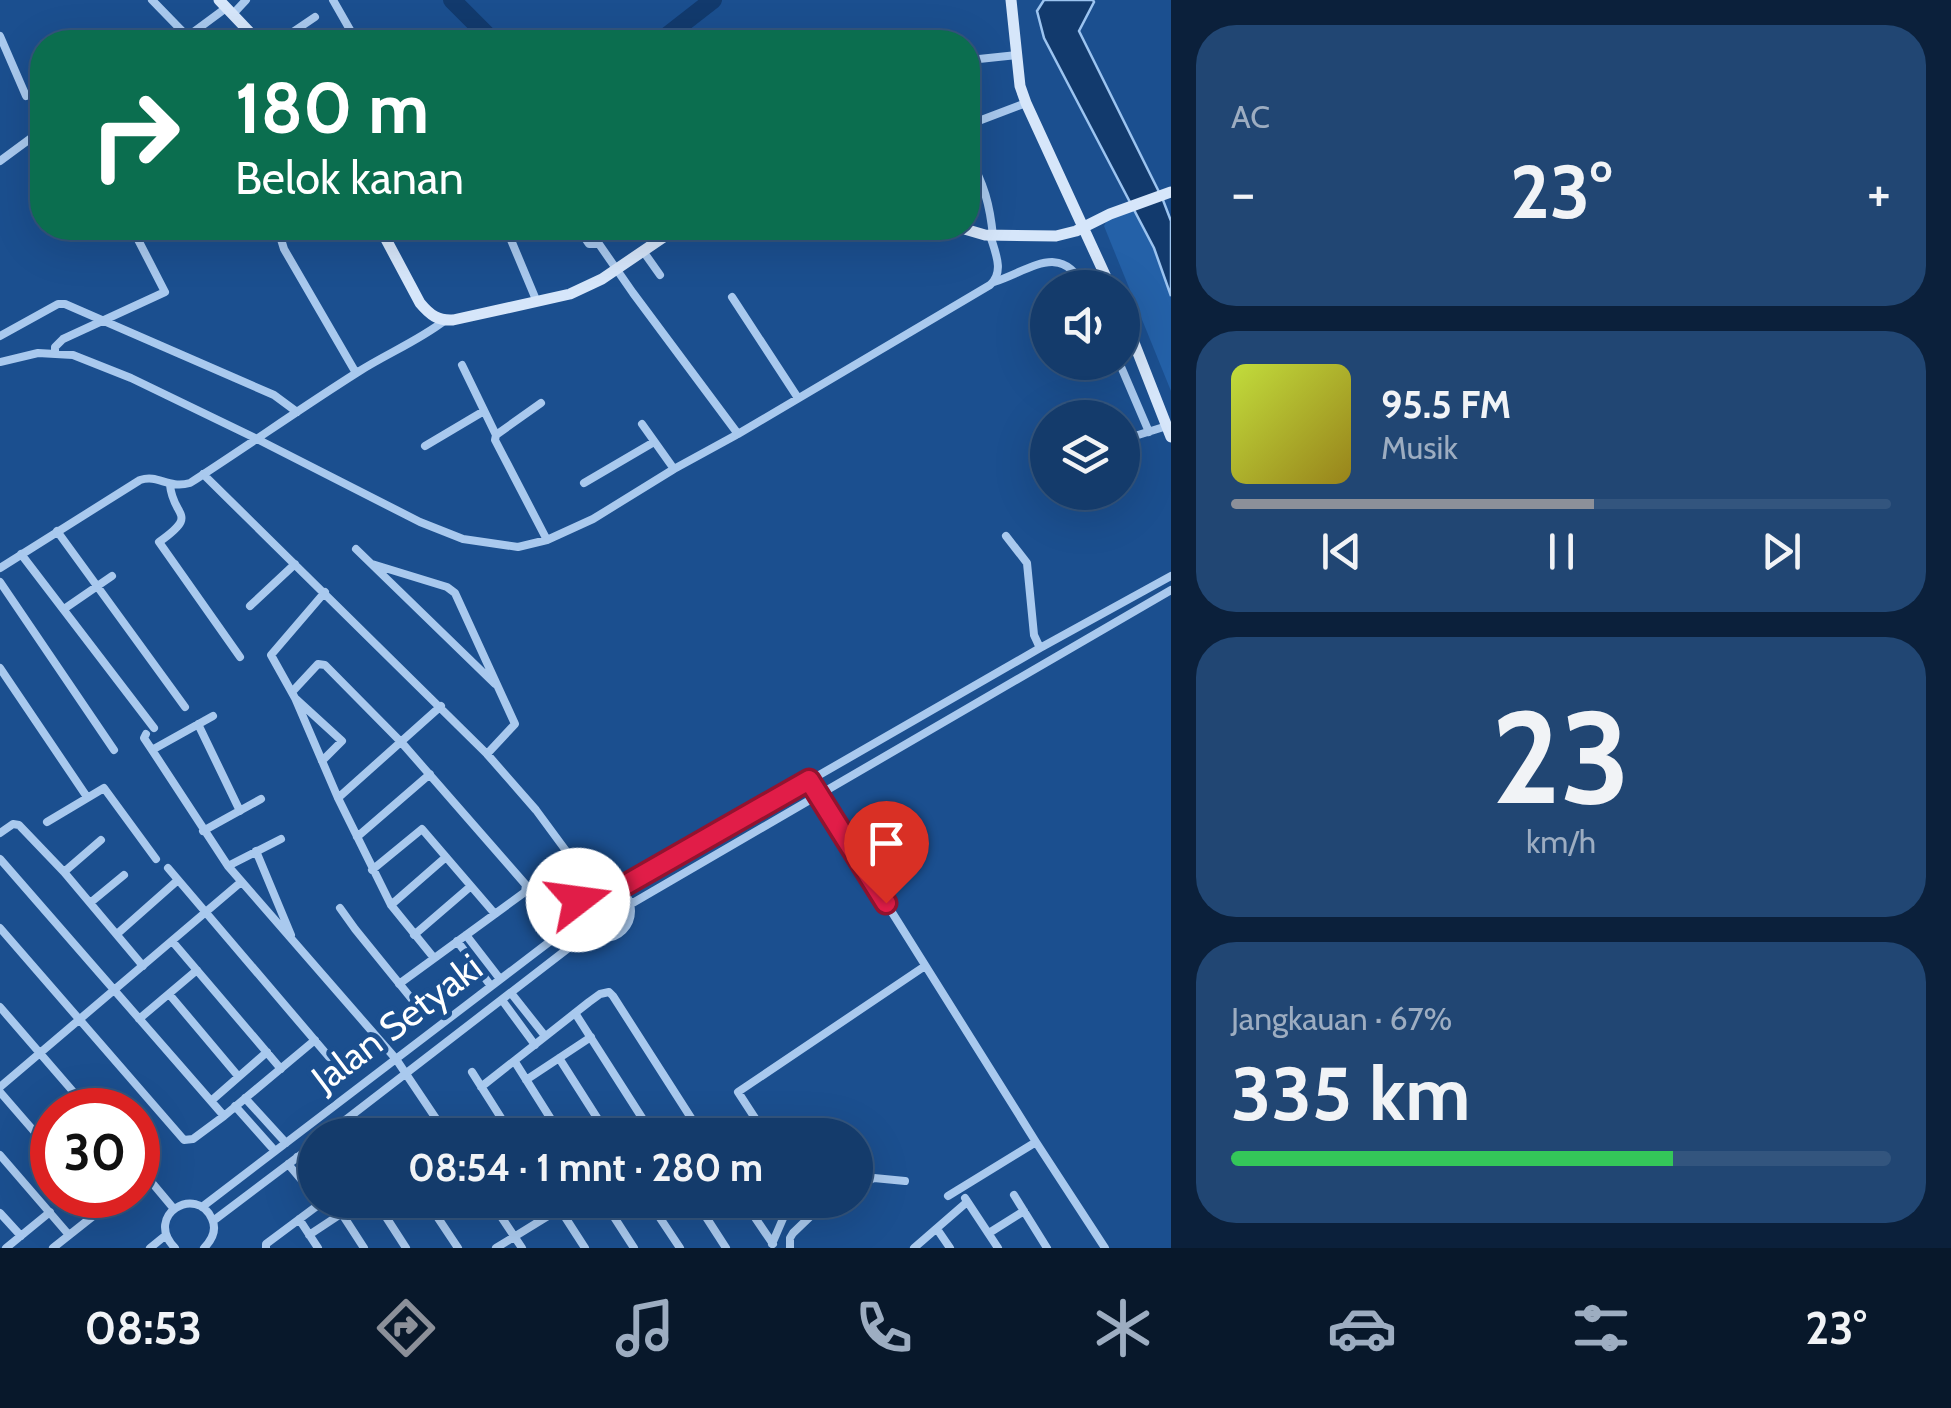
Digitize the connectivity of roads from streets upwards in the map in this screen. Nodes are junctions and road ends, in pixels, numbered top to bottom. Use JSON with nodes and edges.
{"nodes":[{"id":1,"x":152,"y":0,"type":"edge"},
{"id":2,"x":246,"y":0,"type":"edge"},
{"id":3,"x":333,"y":0,"type":"edge"},
{"id":4,"x":1011,"y":0,"type":"edge"},
{"id":5,"x":226,"y":7,"type":"edge"},
{"id":6,"x":315,"y":17,"type":"dead end"},
{"id":7,"x":178,"y":30,"type":"edge"},
{"id":8,"x":198,"y":30,"type":"edge"},
{"id":9,"x":248,"y":30,"type":"edge"},
{"id":10,"x":296,"y":30,"type":"edge"},
{"id":11,"x":350,"y":30,"type":"edge"},
{"id":12,"x":0,"y":36,"type":"edge"},
{"id":13,"x":1016,"y":55,"type":"junction"},
{"id":14,"x":980,"y":58,"type":"edge"},
{"id":15,"x":26,"y":96,"type":"dead end"},
{"id":16,"x":1026,"y":103,"type":"junction"},
{"id":17,"x":980,"y":120,"type":"edge"},
{"id":18,"x":30,"y":139,"type":"edge"},
{"id":19,"x":0,"y":161,"type":"edge"},
{"id":20,"x":980,"y":179,"type":"edge"},
{"id":21,"x":1166,"y":195,"type":"edge"},
{"id":22,"x":1084,"y":227,"type":"junction"},
{"id":23,"x":980,"y":235,"type":"edge"},
{"id":24,"x":991,"y":236,"type":"junction"},
{"id":25,"x":138,"y":240,"type":"edge"},
{"id":26,"x":281,"y":240,"type":"edge"},
{"id":27,"x":387,"y":240,"type":"edge"},
{"id":28,"x":511,"y":240,"type":"edge"},
{"id":29,"x":586,"y":240,"type":"edge"},
{"id":30,"x":659,"y":240,"type":"edge"},
{"id":31,"x":643,"y":251,"type":"junction"},
{"id":32,"x":617,"y":268,"type":"junction"},
{"id":33,"x":1074,"y":270,"type":"edge"},
{"id":34,"x":1103,"y":270,"type":"edge"},
{"id":35,"x":660,"y":275,"type":"dead end"},
{"id":36,"x":994,"y":282,"type":"junction"},
{"id":37,"x":732,"y":298,"type":"dead end"},
{"id":38,"x":537,"y":302,"type":"junction"},
{"id":39,"x":104,"y":320,"type":"junction"},
{"id":40,"x":444,"y":321,"type":"junction"},
{"id":41,"x":0,"y":336,"type":"edge"},
{"id":42,"x":55,"y":352,"type":"junction"},
{"id":43,"x":1140,"y":358,"type":"edge"},
{"id":44,"x":0,"y":362,"type":"edge"},
{"id":45,"x":462,"y":365,"type":"dead end"},
{"id":46,"x":356,"y":373,"type":"junction"},
{"id":47,"x":1126,"y":380,"type":"edge"},
{"id":48,"x":798,"y":398,"type":"junction"},
{"id":49,"x":541,"y":404,"type":"dead end"},
{"id":50,"x":484,"y":411,"type":"junction"},
{"id":51,"x":297,"y":412,"type":"junction"},
{"id":52,"x":642,"y":424,"type":"dead end"},
{"id":53,"x":1148,"y":432,"type":"junction"},
{"id":54,"x":1169,"y":432,"type":"edge"},
{"id":55,"x":738,"y":434,"type":"junction"},
{"id":56,"x":496,"y":435,"type":"junction"},
{"id":57,"x":1140,"y":435,"type":"edge"},
{"id":58,"x":255,"y":440,"type":"junction"},
{"id":59,"x":654,"y":442,"type":"junction"},
{"id":60,"x":425,"y":446,"type":"dead end"},
{"id":61,"x":674,"y":469,"type":"junction"},
{"id":62,"x":203,"y":474,"type":"junction"},
{"id":63,"x":584,"y":483,"type":"dead end"},
{"id":64,"x":170,"y":485,"type":"junction"},
{"id":65,"x":57,"y":532,"type":"junction"},
{"id":66,"x":1006,"y":536,"type":"dead end"},
{"id":67,"x":547,"y":540,"type":"junction"},
{"id":68,"x":356,"y":549,"type":"dead end"},
{"id":69,"x":21,"y":554,"type":"junction"},
{"id":70,"x":295,"y":564,"type":"junction"},
{"id":71,"x":372,"y":564,"type":"junction"},
{"id":72,"x":0,"y":568,"type":"edge"},
{"id":73,"x":112,"y":576,"type":"dead end"},
{"id":74,"x":1167,"y":578,"type":"edge"},
{"id":75,"x":0,"y":582,"type":"edge"},
{"id":76,"x":96,"y":586,"type":"junction"},
{"id":77,"x":1169,"y":591,"type":"edge"},
{"id":78,"x":325,"y":592,"type":"junction"},
{"id":79,"x":250,"y":606,"type":"dead end"},
{"id":80,"x":64,"y":609,"type":"junction"},
{"id":81,"x":1040,"y":648,"type":"junction"},
{"id":82,"x":240,"y":657,"type":"dead end"},
{"id":83,"x":0,"y":668,"type":"edge"},
{"id":84,"x":498,"y":687,"type":"junction"},
{"id":85,"x":293,"y":695,"type":"junction"},
{"id":86,"x":441,"y":706,"type":"junction"},
{"id":87,"x":185,"y":708,"type":"dead end"},
{"id":88,"x":213,"y":716,"type":"dead end"},
{"id":89,"x":198,"y":724,"type":"junction"},
{"id":90,"x":154,"y":728,"type":"dead end"},
{"id":91,"x":146,"y":734,"type":"dead end"},
{"id":92,"x":402,"y":743,"type":"junction"},
{"id":93,"x":114,"y":750,"type":"dead end"},
{"id":94,"x":152,"y":750,"type":"junction"},
{"id":95,"x":486,"y":754,"type":"junction"},
{"id":96,"x":322,"y":761,"type":"junction"},
{"id":97,"x":430,"y":774,"type":"junction"},
{"id":98,"x":809,"y":780,"type":"junction"},
{"id":99,"x":819,"y":795,"type":"junction"},
{"id":100,"x":86,"y":797,"type":"junction"},
{"id":101,"x":338,"y":798,"type":"junction"},
{"id":102,"x":261,"y":800,"type":"dead end"},
{"id":103,"x":240,"y":811,"type":"junction"},
{"id":104,"x":47,"y":822,"type":"dead end"},
{"id":105,"x":203,"y":831,"type":"junction"},
{"id":106,"x":0,"y":833,"type":"edge"},
{"id":107,"x":357,"y":837,"type":"junction"},
{"id":108,"x":281,"y":839,"type":"dead end"},
{"id":109,"x":101,"y":840,"type":"dead end"},
{"id":110,"x":256,"y":852,"type":"junction"},
{"id":111,"x":446,"y":857,"type":"junction"},
{"id":112,"x":0,"y":860,"type":"edge"},
{"id":113,"x":156,"y":860,"type":"dead end"},
{"id":114,"x":228,"y":866,"type":"junction"},
{"id":115,"x":168,"y":868,"type":"dead end"},
{"id":116,"x":372,"y":870,"type":"junction"},
{"id":117,"x":64,"y":872,"type":"junction"},
{"id":118,"x":124,"y":876,"type":"dead end"},
{"id":119,"x":178,"y":880,"type":"junction"},
{"id":120,"x":241,"y":882,"type":"junction"},
{"id":121,"x":471,"y":886,"type":"junction"},
{"id":122,"x":592,"y":886,"type":"junction"},
{"id":123,"x":620,"y":888,"type":"junction"},
{"id":124,"x":90,"y":903,"type":"junction"},
{"id":125,"x":631,"y":904,"type":"junction"},
{"id":126,"x":391,"y":906,"type":"junction"},
{"id":127,"x":340,"y":908,"type":"dead end"},
{"id":128,"x":206,"y":912,"type":"junction"},
{"id":129,"x":495,"y":914,"type":"junction"},
{"id":130,"x":578,"y":920,"type":"junction"},
{"id":131,"x":0,"y":928,"type":"edge"},
{"id":132,"x":117,"y":934,"type":"junction"},
{"id":133,"x":588,"y":934,"type":"junction"},
{"id":134,"x":414,"y":935,"type":"junction"},
{"id":135,"x":466,"y":935,"type":"junction"},
{"id":136,"x":172,"y":941,"type":"junction"},
{"id":137,"x":457,"y":942,"type":"junction"},
{"id":138,"x":295,"y":944,"type":"junction"},
{"id":139,"x":434,"y":958,"type":"junction"},
{"id":140,"x":143,"y":966,"type":"junction"},
{"id":141,"x":925,"y":966,"type":"junction"},
{"id":142,"x":197,"y":970,"type":"junction"},
{"id":143,"x":500,"y":979,"type":"junction"},
{"id":144,"x":399,"y":984,"type":"junction"},
{"id":145,"x":491,"y":986,"type":"junction"},
{"id":146,"x":115,"y":990,"type":"junction"},
{"id":147,"x":511,"y":993,"type":"junction"},
{"id":148,"x":169,"y":994,"type":"junction"},
{"id":149,"x":502,"y":1000,"type":"junction"},
{"id":150,"x":415,"y":1003,"type":"dead end"},
{"id":151,"x":0,"y":1008,"type":"edge"},
{"id":152,"x":575,"y":1013,"type":"junction"},
{"id":153,"x":139,"y":1020,"type":"junction"},
{"id":154,"x":78,"y":1021,"type":"junction"},
{"id":155,"x":545,"y":1036,"type":"junction"},
{"id":156,"x":591,"y":1036,"type":"junction"},
{"id":157,"x":315,"y":1040,"type":"junction"},
{"id":158,"x":536,"y":1044,"type":"junction"},
{"id":159,"x":267,"y":1052,"type":"junction"},
{"id":160,"x":40,"y":1054,"type":"junction"},
{"id":161,"x":329,"y":1057,"type":"dead end"},
{"id":162,"x":559,"y":1058,"type":"junction"},
{"id":163,"x":396,"y":1059,"type":"junction"},
{"id":164,"x":515,"y":1062,"type":"junction"},
{"id":165,"x":281,"y":1069,"type":"junction"},
{"id":166,"x":472,"y":1072,"type":"dead end"},
{"id":167,"x":407,"y":1073,"type":"junction"},
{"id":168,"x":238,"y":1076,"type":"junction"},
{"id":169,"x":526,"y":1080,"type":"junction"},
{"id":170,"x":481,"y":1087,"type":"junction"},
{"id":171,"x":69,"y":1088,"type":"edge"},
{"id":172,"x":0,"y":1090,"type":"edge"},
{"id":173,"x":245,"y":1098,"type":"junction"},
{"id":174,"x":211,"y":1101,"type":"junction"},
{"id":175,"x":236,"y":1106,"type":"junction"},
{"id":176,"x":224,"y":1116,"type":"junction"},
{"id":177,"x":348,"y":1118,"type":"edge"},
{"id":178,"x":437,"y":1118,"type":"edge"},
{"id":179,"x":501,"y":1118,"type":"edge"},
{"id":180,"x":550,"y":1118,"type":"edge"},
{"id":181,"x":597,"y":1118,"type":"edge"},
{"id":182,"x":642,"y":1118,"type":"edge"},
{"id":183,"x":691,"y":1118,"type":"edge"},
{"id":184,"x":755,"y":1118,"type":"edge"},
{"id":185,"x":30,"y":1126,"type":"edge"},
{"id":186,"x":1036,"y":1142,"type":"junction"},
{"id":187,"x":286,"y":1144,"type":"junction"},
{"id":188,"x":275,"y":1151,"type":"junction"},
{"id":189,"x":0,"y":1155,"type":"edge"},
{"id":190,"x":298,"y":1157,"type":"edge"},
{"id":191,"x":288,"y":1164,"type":"junction"},
{"id":192,"x":298,"y":1175,"type":"edge"},
{"id":193,"x":873,"y":1178,"type":"edge"},
{"id":194,"x":906,"y":1181,"type":"dead end"},
{"id":195,"x":30,"y":1189,"type":"edge"},
{"id":196,"x":960,"y":1190,"type":"junction"},
{"id":197,"x":160,"y":1192,"type":"edge"},
{"id":198,"x":948,"y":1196,"type":"dead end"},
{"id":199,"x":1014,"y":1196,"type":"dead end"},
{"id":200,"x":967,"y":1202,"type":"junction"},
{"id":201,"x":202,"y":1207,"type":"junction"},
{"id":202,"x":174,"y":1209,"type":"junction"},
{"id":203,"x":1024,"y":1211,"type":"junction"},
{"id":204,"x":0,"y":1213,"type":"edge"},
{"id":205,"x":42,"y":1218,"type":"edge"},
{"id":206,"x":55,"y":1218,"type":"edge"},
{"id":207,"x":89,"y":1218,"type":"edge"},
{"id":208,"x":336,"y":1218,"type":"edge"},
{"id":209,"x":345,"y":1218,"type":"edge"},
{"id":210,"x":387,"y":1218,"type":"edge"},
{"id":211,"x":438,"y":1218,"type":"edge"},
{"id":212,"x":502,"y":1218,"type":"edge"},
{"id":213,"x":538,"y":1218,"type":"edge"},
{"id":214,"x":566,"y":1218,"type":"edge"},
{"id":215,"x":615,"y":1218,"type":"edge"},
{"id":216,"x":660,"y":1218,"type":"edge"},
{"id":217,"x":707,"y":1218,"type":"edge"},
{"id":218,"x":754,"y":1218,"type":"edge"},
{"id":219,"x":784,"y":1218,"type":"edge"},
{"id":220,"x":810,"y":1218,"type":"edge"},
{"id":221,"x":299,"y":1219,"type":"joint"},
{"id":222,"x":213,"y":1222,"type":"junction"},
{"id":223,"x":937,"y":1228,"type":"junction"},
{"id":224,"x":778,"y":1233,"type":"junction"},
{"id":225,"x":989,"y":1234,"type":"junction"},
{"id":226,"x":69,"y":1235,"type":"junction"},
{"id":227,"x":310,"y":1235,"type":"junction"},
{"id":228,"x":20,"y":1236,"type":"junction"},
{"id":229,"x":166,"y":1236,"type":"junction"},
{"id":230,"x":514,"y":1236,"type":"junction"},
{"id":231,"x":790,"y":1238,"type":"junction"},
{"id":232,"x":60,"y":1246,"type":"edge"},
{"id":233,"x":772,"y":1246,"type":"edge"},
{"id":234,"x":6,"y":1248,"type":"edge"},
{"id":235,"x":150,"y":1248,"type":"edge"},
{"id":236,"x":175,"y":1248,"type":"edge"},
{"id":237,"x":204,"y":1248,"type":"edge"},
{"id":238,"x":266,"y":1248,"type":"edge"},
{"id":239,"x":318,"y":1248,"type":"edge"},
{"id":240,"x":364,"y":1248,"type":"edge"},
{"id":241,"x":406,"y":1248,"type":"edge"},
{"id":242,"x":458,"y":1248,"type":"edge"},
{"id":243,"x":496,"y":1248,"type":"edge"},
{"id":244,"x":522,"y":1248,"type":"edge"},
{"id":245,"x":585,"y":1248,"type":"edge"},
{"id":246,"x":634,"y":1248,"type":"edge"},
{"id":247,"x":680,"y":1248,"type":"edge"},
{"id":248,"x":726,"y":1248,"type":"edge"},
{"id":249,"x":790,"y":1248,"type":"edge"},
{"id":250,"x":914,"y":1248,"type":"edge"},
{"id":251,"x":950,"y":1248,"type":"edge"},
{"id":252,"x":998,"y":1248,"type":"edge"},
{"id":253,"x":1048,"y":1248,"type":"edge"},
{"id":254,"x":1105,"y":1248,"type":"edge"}],
"edges":[{"from":1,"to":7,"type":"street"},
{"from":2,"to":5,"type":"street"},
{"from":3,"to":11,"type":"street"},
{"from":4,"to":13,"type":"street"},
{"from":5,"to":8,"type":"street"},
{"from":5,"to":9,"type":"street"},
{"from":6,"to":10,"type":"street"},
{"from":12,"to":15,"type":"street"},
{"from":13,"to":14,"type":"street"},
{"from":13,"to":16,"type":"street"},
{"from":16,"to":17,"type":"street"},
{"from":16,"to":22,"type":"street"},
{"from":18,"to":19,"type":"street"},
{"from":20,"to":24,"type":"street"},
{"from":21,"to":22,"type":"street"},
{"from":22,"to":24,"type":"street"},
{"from":22,"to":34,"type":"street"},
{"from":23,"to":24,"type":"street"},
{"from":24,"to":36,"type":"street"},
{"from":25,"to":39,"type":"street"},
{"from":26,"to":46,"type":"street"},
{"from":27,"to":40,"type":"street"},
{"from":28,"to":38,"type":"street"},
{"from":29,"to":32,"type":"street"},
{"from":30,"to":31,"type":"street"},
{"from":31,"to":32,"type":"street"},
{"from":31,"to":35,"type":"street"},
{"from":32,"to":38,"type":"street"},
{"from":32,"to":55,"type":"street"},
{"from":33,"to":36,"type":"street"},
{"from":36,"to":48,"type":"street"},
{"from":37,"to":48,"type":"street"},
{"from":38,"to":40,"type":"street"},
{"from":39,"to":41,"type":"street"},
{"from":39,"to":42,"type":"street"},
{"from":39,"to":51,"type":"street"},
{"from":40,"to":46,"type":"street"},
{"from":42,"to":44,"type":"street"},
{"from":42,"to":58,"type":"street"},
{"from":43,"to":54,"type":"street"},
{"from":45,"to":50,"type":"street"},
{"from":46,"to":51,"type":"street"},
{"from":47,"to":53,"type":"street"},
{"from":48,"to":55,"type":"street"},
{"from":49,"to":56,"type":"street"},
{"from":50,"to":56,"type":"street"},
{"from":50,"to":60,"type":"street"},
{"from":51,"to":58,"type":"street"},
{"from":52,"to":59,"type":"street"},
{"from":53,"to":54,"type":"street"},
{"from":53,"to":57,"type":"street"},
{"from":55,"to":61,"type":"street"},
{"from":56,"to":67,"type":"street"},
{"from":58,"to":62,"type":"street"},
{"from":58,"to":67,"type":"street"},
{"from":59,"to":61,"type":"street"},
{"from":59,"to":63,"type":"street"},
{"from":61,"to":67,"type":"street"},
{"from":62,"to":64,"type":"street"},
{"from":62,"to":70,"type":"street"},
{"from":64,"to":65,"type":"street"},
{"from":64,"to":82,"type":"street"},
{"from":65,"to":69,"type":"street"},
{"from":65,"to":76,"type":"street"},
{"from":66,"to":81,"type":"street"},
{"from":68,"to":71,"type":"street"},
{"from":69,"to":72,"type":"street"},
{"from":69,"to":80,"type":"street"},
{"from":70,"to":78,"type":"street"},
{"from":70,"to":79,"type":"street"},
{"from":71,"to":84,"type":"street"},
{"from":71,"to":84,"type":"street"},
{"from":73,"to":76,"type":"street"},
{"from":74,"to":77,"type":"street"},
{"from":74,"to":81,"type":"street"},
{"from":75,"to":93,"type":"street"},
{"from":76,"to":80,"type":"street"},
{"from":76,"to":87,"type":"street"},
{"from":77,"to":99,"type":"street"},
{"from":78,"to":85,"type":"street"},
{"from":78,"to":86,"type":"street"},
{"from":80,"to":90,"type":"street"},
{"from":81,"to":98,"type":"street"},
{"from":83,"to":100,"type":"street"},
{"from":84,"to":95,"type":"street"},
{"from":85,"to":92,"type":"street"},
{"from":85,"to":96,"type":"street"},
{"from":85,"to":96,"type":"street"},
{"from":86,"to":92,"type":"street"},
{"from":86,"to":95,"type":"street"},
{"from":88,"to":89,"type":"street"},
{"from":89,"to":94,"type":"street"},
{"from":89,"to":103,"type":"street"},
{"from":91,"to":94,"type":"street"},
{"from":92,"to":97,"type":"street"},
{"from":92,"to":101,"type":"street"},
{"from":94,"to":105,"type":"street"},
{"from":95,"to":122,"type":"street"},
{"from":96,"to":101,"type":"street"},
{"from":97,"to":107,"type":"street"},
{"from":97,"to":129,"type":"street"},
{"from":98,"to":99,"type":"street"},
{"from":98,"to":123,"type":"street"},
{"from":99,"to":125,"type":"street"},
{"from":99,"to":141,"type":"street"},
{"from":100,"to":104,"type":"street"},
{"from":100,"to":113,"type":"street"},
{"from":101,"to":107,"type":"street"},
{"from":102,"to":103,"type":"street"},
{"from":103,"to":105,"type":"street"},
{"from":105,"to":114,"type":"street"},
{"from":106,"to":117,"type":"street"},
{"from":107,"to":116,"type":"street"},
{"from":108,"to":110,"type":"street"},
{"from":109,"to":117,"type":"street"},
{"from":110,"to":114,"type":"street"},
{"from":110,"to":138,"type":"street"},
{"from":111,"to":116,"type":"street"},
{"from":111,"to":121,"type":"street"},
{"from":111,"to":126,"type":"street"},
{"from":112,"to":146,"type":"street"},
{"from":114,"to":120,"type":"street"},
{"from":115,"to":119,"type":"street"},
{"from":116,"to":126,"type":"street"},
{"from":117,"to":124,"type":"street"},
{"from":118,"to":124,"type":"street"},
{"from":119,"to":128,"type":"street"},
{"from":119,"to":132,"type":"street"},
{"from":120,"to":128,"type":"street"},
{"from":120,"to":138,"type":"street"},
{"from":121,"to":129,"type":"street"},
{"from":121,"to":134,"type":"street"},
{"from":122,"to":123,"type":"street"},
{"from":122,"to":130,"type":"street"},
{"from":123,"to":125,"type":"street"},
{"from":124,"to":132,"type":"street"},
{"from":125,"to":133,"type":"street"},
{"from":126,"to":134,"type":"street"},
{"from":127,"to":144,"type":"street"},
{"from":128,"to":136,"type":"street"},
{"from":128,"to":157,"type":"street"},
{"from":129,"to":135,"type":"street"},
{"from":130,"to":133,"type":"street"},
{"from":130,"to":143,"type":"street","name":"Jalan Setyaki"},
{"from":131,"to":154,"type":"street"},
{"from":132,"to":140,"type":"street"},
{"from":133,"to":147,"type":"street"},
{"from":134,"to":139,"type":"street"},
{"from":135,"to":137,"type":"street"},
{"from":135,"to":143,"type":"street"},
{"from":136,"to":140,"type":"street"},
{"from":136,"to":142,"type":"street"},
{"from":137,"to":139,"type":"street"},
{"from":137,"to":145,"type":"street"},
{"from":138,"to":163,"type":"street"},
{"from":139,"to":144,"type":"street"},
{"from":140,"to":146,"type":"street"},
{"from":141,"to":184,"type":"street"},
{"from":141,"to":186,"type":"street"},
{"from":142,"to":148,"type":"street"},
{"from":142,"to":159,"type":"street"},
{"from":143,"to":145,"type":"street","name":"Jalan Setyaki"},
{"from":144,"to":150,"type":"street"},
{"from":145,"to":163,"type":"street","name":"Jalan Setyaki"},
{"from":146,"to":153,"type":"street"},
{"from":146,"to":154,"type":"street"},
{"from":147,"to":149,"type":"street"},
{"from":147,"to":155,"type":"street"},
{"from":148,"to":153,"type":"street"},
{"from":148,"to":168,"type":"street"},
{"from":149,"to":158,"type":"street"},
{"from":149,"to":167,"type":"street"},
{"from":151,"to":160,"type":"street"},
{"from":152,"to":155,"type":"street"},
{"from":152,"to":156,"type":"street"},
{"from":152,"to":183,"type":"street"},
{"from":153,"to":174,"type":"street"},
{"from":154,"to":160,"type":"street"},
{"from":154,"to":176,"type":"street"},
{"from":155,"to":158,"type":"street"},
{"from":156,"to":162,"type":"street"},
{"from":156,"to":182,"type":"street"},
{"from":157,"to":161,"type":"street"},
{"from":157,"to":165,"type":"street"},
{"from":158,"to":164,"type":"street"},
{"from":159,"to":165,"type":"street"},
{"from":159,"to":168,"type":"street"},
{"from":160,"to":171,"type":"street"},
{"from":160,"to":172,"type":"street"},
{"from":162,"to":169,"type":"street"},
{"from":162,"to":181,"type":"street"},
{"from":163,"to":167,"type":"street"},
{"from":163,"to":187,"type":"street","name":"Jalan Setyaki"},
{"from":164,"to":169,"type":"street"},
{"from":164,"to":170,"type":"street"},
{"from":165,"to":173,"type":"street"},
{"from":166,"to":170,"type":"street"},
{"from":167,"to":177,"type":"street"},
{"from":167,"to":178,"type":"street"},
{"from":168,"to":174,"type":"street"},
{"from":169,"to":180,"type":"street"},
{"from":170,"to":179,"type":"street"},
{"from":172,"to":185,"type":"street"},
{"from":173,"to":175,"type":"street"},
{"from":173,"to":187,"type":"street"},
{"from":174,"to":176,"type":"street"},
{"from":175,"to":176,"type":"street"},
{"from":175,"to":188,"type":"street"},
{"from":186,"to":196,"type":"street"},
{"from":186,"to":254,"type":"street"},
{"from":187,"to":188,"type":"street","name":"Jalan Setyaki"},
{"from":188,"to":201,"type":"street","name":"Jalan Setyaki"},
{"from":189,"to":195,"type":"street"},
{"from":190,"to":191,"type":"street"},
{"from":191,"to":192,"type":"street"},
{"from":191,"to":222,"type":"street"},
{"from":193,"to":194,"type":"street"},
{"from":196,"to":198,"type":"street"},
{"from":196,"to":200,"type":"street"},
{"from":197,"to":202,"type":"street"},
{"from":199,"to":203,"type":"street"},
{"from":200,"to":223,"type":"street"},
{"from":200,"to":225,"type":"street"},
{"from":201,"to":202,"type":"street"},
{"from":201,"to":222,"type":"street"},
{"from":202,"to":229,"type":"street"},
{"from":203,"to":225,"type":"street"},
{"from":203,"to":253,"type":"street"},
{"from":204,"to":228,"type":"street"},
{"from":205,"to":228,"type":"street"},
{"from":206,"to":226,"type":"street"},
{"from":207,"to":226,"type":"street"},
{"from":208,"to":227,"type":"street"},
{"from":209,"to":240,"type":"street"},
{"from":210,"to":241,"type":"street"},
{"from":211,"to":242,"type":"street"},
{"from":212,"to":230,"type":"street"},
{"from":213,"to":230,"type":"street"},
{"from":214,"to":245,"type":"street"},
{"from":215,"to":246,"type":"street"},
{"from":216,"to":247,"type":"street"},
{"from":217,"to":248,"type":"street"},
{"from":218,"to":233,"type":"street"},
{"from":219,"to":224,"type":"street"},
{"from":220,"to":231,"type":"street"},
{"from":221,"to":227,"type":"street"},
{"from":221,"to":238,"type":"street"},
{"from":222,"to":237,"type":"street"},
{"from":223,"to":250,"type":"street"},
{"from":223,"to":251,"type":"street"},
{"from":224,"to":231,"type":"street"},
{"from":224,"to":233,"type":"street"},
{"from":225,"to":252,"type":"street"},
{"from":226,"to":232,"type":"street"},
{"from":227,"to":239,"type":"street"},
{"from":228,"to":234,"type":"street"},
{"from":229,"to":235,"type":"street"},
{"from":229,"to":236,"type":"street"},
{"from":230,"to":243,"type":"street"},
{"from":230,"to":244,"type":"street"},
{"from":231,"to":249,"type":"street"}]}
